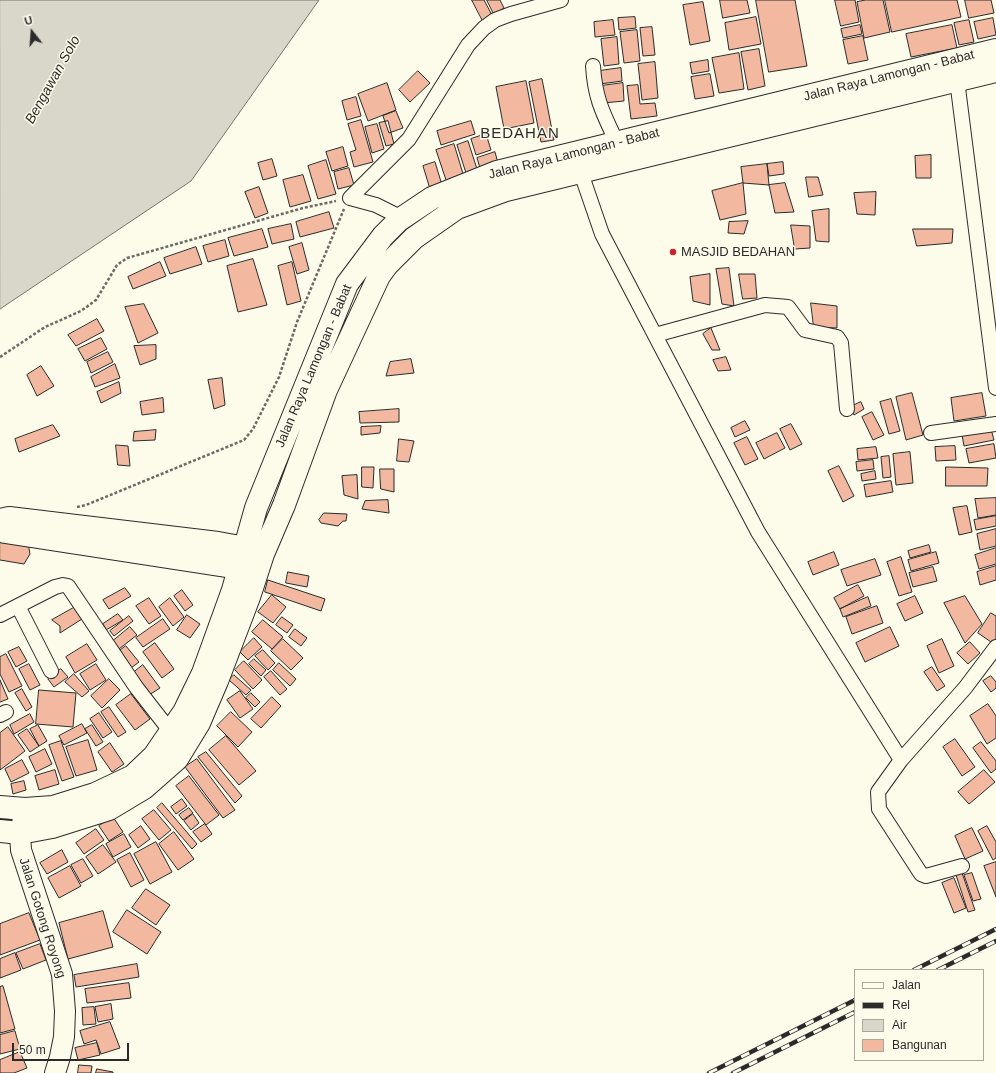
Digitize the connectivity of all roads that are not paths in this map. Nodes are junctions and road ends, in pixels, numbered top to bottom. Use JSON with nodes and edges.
{"nodes":[{"id":1,"x":561,"y":0,"type":"edge"},
{"id":2,"x":996,"y":50,"type":"edge"},
{"id":3,"x":593,"y":66,"type":"dead end"},
{"id":4,"x":996,"y":70,"type":"edge"},
{"id":5,"x":957,"y":80,"type":"junction"},
{"id":6,"x":617,"y":143,"type":"junction"},
{"id":7,"x":580,"y":170,"type":"junction"},
{"id":8,"x":402,"y":218,"type":"junction"},
{"id":9,"x":655,"y":335,"type":"junction"},
{"id":10,"x":996,"y":388,"type":"edge"},
{"id":11,"x":847,"y":409,"type":"dead end"},
{"id":12,"x":996,"y":424,"type":"edge"},
{"id":13,"x":931,"y":433,"type":"dead end"},
{"id":14,"x":0,"y":520,"type":"edge"},
{"id":15,"x":0,"y":528,"type":"edge"},
{"id":16,"x":254,"y":551,"type":"junction"},
{"id":17,"x":247,"y":571,"type":"junction"},
{"id":18,"x":18,"y":606,"type":"junction"},
{"id":19,"x":0,"y":615,"type":"edge"},
{"id":20,"x":996,"y":647,"type":"edge"},
{"id":21,"x":51,"y":671,"type":"dead end"},
{"id":22,"x":171,"y":732,"type":"junction"},
{"id":23,"x":901,"y":760,"type":"junction"},
{"id":24,"x":0,"y":807,"type":"edge"},
{"id":25,"x":25,"y":809,"type":"junction"},
{"id":26,"x":10,"y":832,"type":"edge"},
{"id":27,"x":962,"y":866,"type":"dead end"},
{"id":28,"x":55,"y":1073,"type":"edge"}],
"edges":[{"from":1,"to":8,"type":"street"},
{"from":2,"to":6,"type":"highway","name":"Jalan Raya Lamongan - Babat"},
{"from":3,"to":6,"type":"street"},
{"from":4,"to":5,"type":"highway","name":"Jalan Raya Lamongan - Babat"},
{"from":5,"to":7,"type":"highway","name":"Jalan Raya Lamongan - Babat"},
{"from":5,"to":10,"type":"street"},
{"from":6,"to":8,"type":"highway","name":"Jalan Raya Lamongan - Babat"},
{"from":7,"to":9,"type":"street"},
{"from":7,"to":16,"type":"highway","name":"Jalan Raya Lamongan - Babat"},
{"from":8,"to":16,"type":"highway","name":"Jalan Raya Lamongan - Babat"},
{"from":9,"to":11,"type":"street"},
{"from":9,"to":23,"type":"street"},
{"from":12,"to":13,"type":"street"},
{"from":14,"to":16,"type":"highway"},
{"from":15,"to":17,"type":"highway"},
{"from":16,"to":17,"type":"highway"},
{"from":17,"to":22,"type":"highway"},
{"from":17,"to":26,"type":"highway"},
{"from":18,"to":19,"type":"street"},
{"from":18,"to":21,"type":"street"},
{"from":18,"to":22,"type":"street"},
{"from":20,"to":23,"type":"street"},
{"from":22,"to":25,"type":"highway"},
{"from":23,"to":27,"type":"street"},
{"from":24,"to":25,"type":"highway"},
{"from":25,"to":26,"type":"street","name":"Jalan Gotong Royong"},
{"from":26,"to":28,"type":"street","name":"Jalan Gotong Royong"}]}
